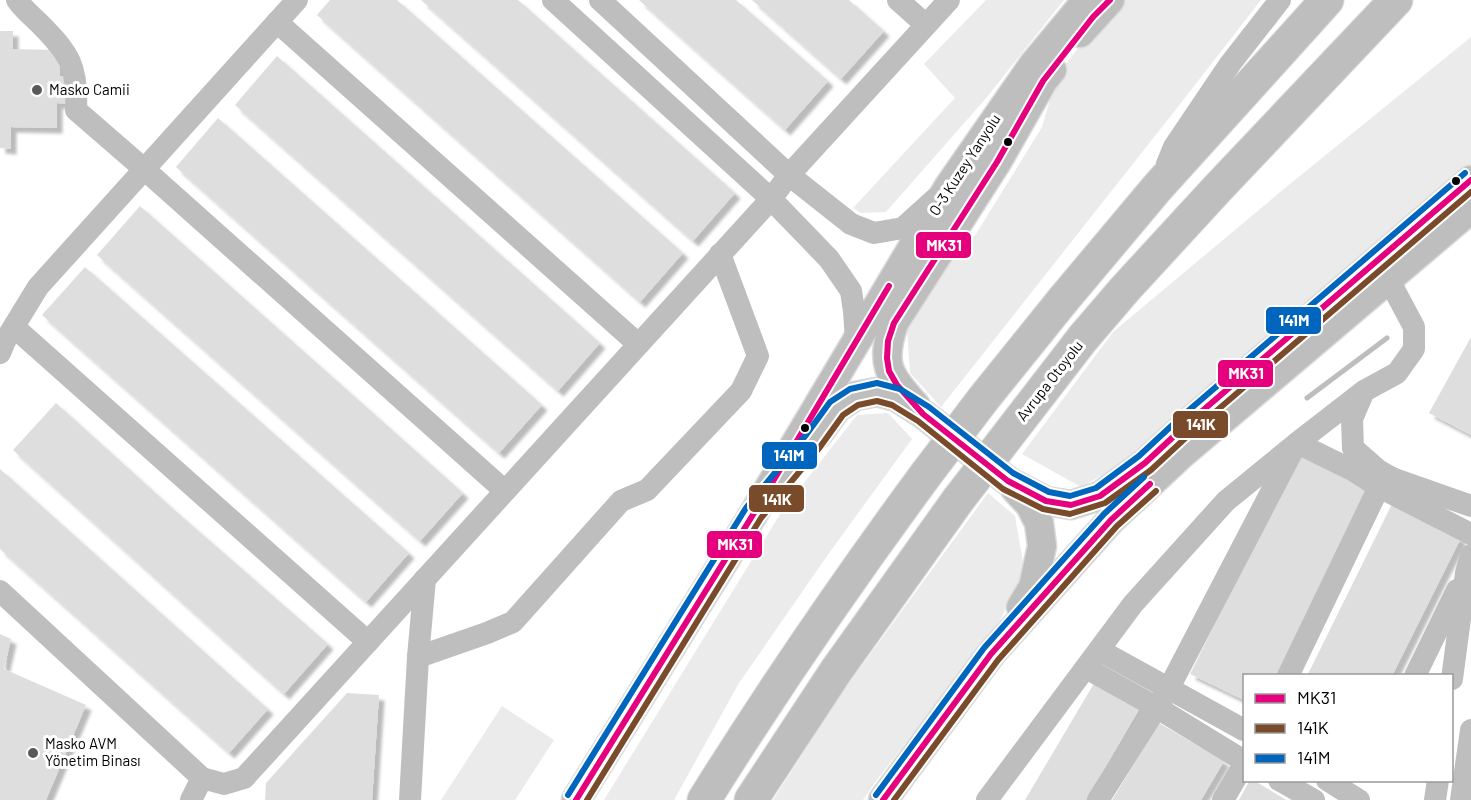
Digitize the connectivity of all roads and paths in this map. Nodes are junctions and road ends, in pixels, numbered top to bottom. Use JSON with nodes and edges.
{"nodes":[{"id":1,"x":17,"y":0,"type":"edge"},
{"id":2,"x":297,"y":0,"type":"edge"},
{"id":3,"x":553,"y":0,"type":"edge"},
{"id":4,"x":600,"y":0,"type":"edge"},
{"id":5,"x":898,"y":0,"type":"edge"},
{"id":6,"x":949,"y":0,"type":"edge"},
{"id":7,"x":1087,"y":0,"type":"edge"},
{"id":8,"x":1110,"y":0,"type":"edge"},
{"id":9,"x":1280,"y":0,"type":"edge"},
{"id":10,"x":1396,"y":0,"type":"edge"},
{"id":11,"x":1318,"y":6,"type":"edge"},
{"id":12,"x":277,"y":22,"type":"junction"},
{"id":13,"x":926,"y":25,"type":"junction"},
{"id":14,"x":144,"y":169,"type":"junction"},
{"id":15,"x":789,"y":175,"type":"junction"},
{"id":16,"x":1471,"y":180,"type":"edge"},
{"id":17,"x":950,"y":186,"type":"junction"},
{"id":18,"x":1157,"y":188,"type":"junction"},
{"id":19,"x":771,"y":199,"type":"junction"},
{"id":20,"x":1471,"y":209,"type":"edge"},
{"id":21,"x":720,"y":255,"type":"junction"},
{"id":22,"x":1381,"y":272,"type":"junction"},
{"id":23,"x":14,"y":327,"type":"junction"},
{"id":24,"x":856,"y":341,"type":"junction"},
{"id":25,"x":638,"y":344,"type":"junction"},
{"id":26,"x":0,"y":352,"type":"edge"},
{"id":27,"x":1364,"y":391,"type":"junction"},
{"id":28,"x":923,"y":414,"type":"junction"},
{"id":29,"x":1297,"y":443,"type":"junction"},
{"id":30,"x":1008,"y":481,"type":"junction"},
{"id":31,"x":1385,"y":482,"type":"junction"},
{"id":32,"x":505,"y":491,"type":"junction"},
{"id":33,"x":1471,"y":506,"type":"edge"},
{"id":34,"x":754,"y":513,"type":"junction"},
{"id":35,"x":1471,"y":534,"type":"edge"},
{"id":36,"x":1468,"y":564,"type":"edge"},
{"id":37,"x":425,"y":579,"type":"junction"},
{"id":38,"x":0,"y":591,"type":"edge"},
{"id":39,"x":368,"y":642,"type":"junction"},
{"id":40,"x":991,"y":654,"type":"junction"},
{"id":41,"x":418,"y":657,"type":"junction"},
{"id":42,"x":1093,"y":659,"type":"junction"},
{"id":43,"x":1289,"y":674,"type":"edge"},
{"id":44,"x":1415,"y":674,"type":"edge"},
{"id":45,"x":1453,"y":674,"type":"edge"},
{"id":46,"x":1169,"y":688,"type":"junction"},
{"id":47,"x":1156,"y":707,"type":"junction"},
{"id":48,"x":1243,"y":729,"type":"edge"},
{"id":49,"x":1471,"y":730,"type":"edge"},
{"id":50,"x":1243,"y":762,"type":"edge"},
{"id":51,"x":1469,"y":762,"type":"edge"},
{"id":52,"x":1243,"y":766,"type":"edge"},
{"id":53,"x":202,"y":777,"type":"junction"},
{"id":54,"x":1282,"y":782,"type":"edge"},
{"id":55,"x":1331,"y":782,"type":"edge"},
{"id":56,"x":1438,"y":782,"type":"edge"},
{"id":57,"x":1357,"y":794,"type":"edge"},
{"id":58,"x":191,"y":800,"type":"edge"},
{"id":59,"x":410,"y":800,"type":"edge"},
{"id":60,"x":576,"y":800,"type":"edge"},
{"id":61,"x":704,"y":800,"type":"edge"},
{"id":62,"x":752,"y":800,"type":"edge"},
{"id":63,"x":883,"y":800,"type":"edge"},
{"id":64,"x":987,"y":800,"type":"edge"},
{"id":65,"x":1098,"y":800,"type":"edge"},
{"id":66,"x":1223,"y":800,"type":"edge"},
{"id":67,"x":1314,"y":800,"type":"edge"},
{"id":68,"x":1436,"y":800,"type":"edge"},
{"id":69,"x":1461,"y":800,"type":"edge"}],
"edges":[{"from":1,"to":14,"type":"street"},
{"from":2,"to":12,"type":"street"},
{"from":3,"to":19,"type":"street"},
{"from":4,"to":15,"type":"street"},
{"from":5,"to":13,"type":"street"},
{"from":6,"to":13,"type":"street"},
{"from":7,"to":17,"type":"main road","name":"O-3 Kuzey Yanyolu"},
{"from":8,"to":28,"type":"main road","name":"O-3 Kuzey Yanyolu"},
{"from":9,"to":18,"type":"street"},
{"from":10,"to":62,"type":"highway","name":"Avrupa Otoyolu","bridge":true},
{"from":11,"to":18,"type":"highway"},
{"from":12,"to":14,"type":"street"},
{"from":12,"to":25,"type":"street"},
{"from":13,"to":15,"type":"street"},
{"from":14,"to":23,"type":"street"},
{"from":14,"to":32,"type":"street"},
{"from":15,"to":17,"type":"street"},
{"from":15,"to":19,"type":"street"},
{"from":16,"to":22,"type":"main road"},
{"from":17,"to":24,"type":"main road","name":"O-3 Kuzey Yanyolu"},
{"from":18,"to":61,"type":"highway","bridge":true},
{"from":19,"to":21,"type":"street"},
{"from":19,"to":24,"type":"street"},
{"from":20,"to":22,"type":"main road"},
{"from":21,"to":25,"type":"street"},
{"from":21,"to":41,"type":"street"},
{"from":22,"to":27,"type":"street"},
{"from":22,"to":30,"type":"main road"},
{"from":22,"to":40,"type":"main road"},
{"from":23,"to":26,"type":"street"},
{"from":23,"to":39,"type":"street"},
{"from":24,"to":34,"type":"main road","name":"O-3 Kuzey Yanyolu"},
{"from":25,"to":32,"type":"street"},
{"from":27,"to":29,"type":"street"},
{"from":27,"to":31,"type":"street"},
{"from":28,"to":30,"type":"main road"},
{"from":28,"to":34,"type":"main road"},
{"from":29,"to":31,"type":"street"},
{"from":29,"to":42,"type":"street"},
{"from":29,"to":46,"type":"street"},
{"from":30,"to":40,"type":"main road"},
{"from":31,"to":33,"type":"street"},
{"from":31,"to":35,"type":"street"},
{"from":31,"to":43,"type":"street"},
{"from":32,"to":37,"type":"street"},
{"from":34,"to":60,"type":"main road","name":"O-3 Kuzey Yanyolu"},
{"from":36,"to":44,"type":"street"},
{"from":36,"to":45,"type":"street"},
{"from":37,"to":39,"type":"street"},
{"from":37,"to":41,"type":"street"},
{"from":38,"to":53,"type":"street"},
{"from":39,"to":53,"type":"street"},
{"from":40,"to":63,"type":"main road"},
{"from":41,"to":59,"type":"street"},
{"from":42,"to":46,"type":"street"},
{"from":42,"to":47,"type":"street"},
{"from":42,"to":64,"type":"street"},
{"from":46,"to":47,"type":"street"},
{"from":46,"to":48,"type":"street"},
{"from":47,"to":50,"type":"street"},
{"from":47,"to":65,"type":"street"},
{"from":49,"to":51,"type":"street"},
{"from":51,"to":69,"type":"street"},
{"from":52,"to":66,"type":"street"},
{"from":53,"to":58,"type":"street"},
{"from":54,"to":67,"type":"street"},
{"from":55,"to":57,"type":"street"},
{"from":56,"to":68,"type":"street"}]}
